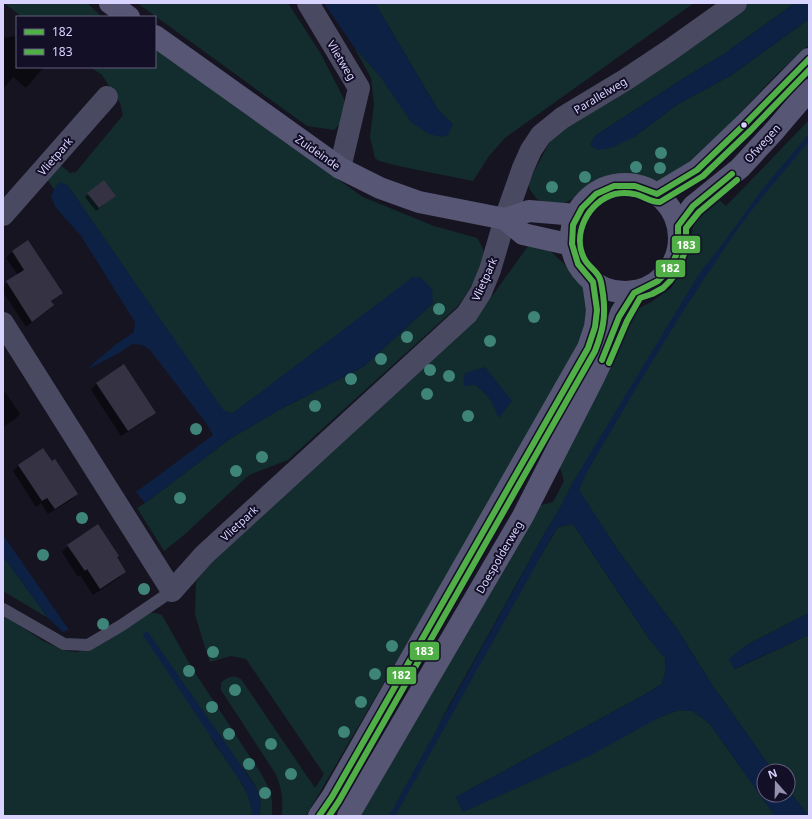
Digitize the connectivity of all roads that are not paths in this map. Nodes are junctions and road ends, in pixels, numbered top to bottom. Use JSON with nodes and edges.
{"nodes":[{"id":1,"x":110,"y":3,"type":"edge"},
{"id":2,"x":308,"y":3,"type":"edge"},
{"id":3,"x":736,"y":3,"type":"edge"},
{"id":4,"x":128,"y":16,"type":"edge"},
{"id":5,"x":156,"y":37,"type":"edge"},
{"id":6,"x":809,"y":59,"type":"edge"},
{"id":7,"x":809,"y":90,"type":"edge"},
{"id":8,"x":107,"y":97,"type":"dead end"},
{"id":9,"x":340,"y":168,"type":"junction"},
{"id":10,"x":657,"y":194,"type":"junction"},
{"id":11,"x":3,"y":215,"type":"edge"},
{"id":12,"x":577,"y":215,"type":"junction"},
{"id":13,"x":505,"y":219,"type":"junction"},
{"id":14,"x":678,"y":226,"type":"junction"},
{"id":15,"x":572,"y":245,"type":"junction"},
{"id":16,"x":593,"y":282,"type":"junction"},
{"id":17,"x":635,"y":291,"type":"junction"},
{"id":18,"x":3,"y":323,"type":"edge"},
{"id":19,"x":172,"y":591,"type":"junction"},
{"id":20,"x":3,"y":609,"type":"edge"},
{"id":21,"x":319,"y":816,"type":"edge"},
{"id":22,"x":348,"y":816,"type":"edge"}],
"edges":[{"from":1,"to":4,"type":"main road"},
{"from":2,"to":9,"type":"street","name":"Vlietweg"},
{"from":3,"to":13,"type":"street","name":"Parallelweg"},
{"from":5,"to":9,"type":"main road","name":"Zuideinde"},
{"from":6,"to":10,"type":"main road"},
{"from":7,"to":14,"type":"main road","name":"Ofwegen"},
{"from":8,"to":11,"type":"street","name":"Vlietpark"},
{"from":9,"to":13,"type":"main road","name":"Zuideinde"},
{"from":10,"to":12,"type":"main road"},
{"from":10,"to":14,"type":"main road"},
{"from":12,"to":13,"type":"main road","name":"Zuideinde"},
{"from":12,"to":15,"type":"main road"},
{"from":13,"to":15,"type":"main road","name":"Zuideinde"},
{"from":13,"to":19,"type":"street","name":"Vlietpark"},
{"from":14,"to":17,"type":"main road"},
{"from":15,"to":16,"type":"main road"},
{"from":16,"to":17,"type":"main road"},
{"from":16,"to":21,"type":"main road"},
{"from":17,"to":22,"type":"main road","name":"Doespolderweg"},
{"from":18,"to":19,"type":"street"},
{"from":19,"to":20,"type":"lane"}]}
